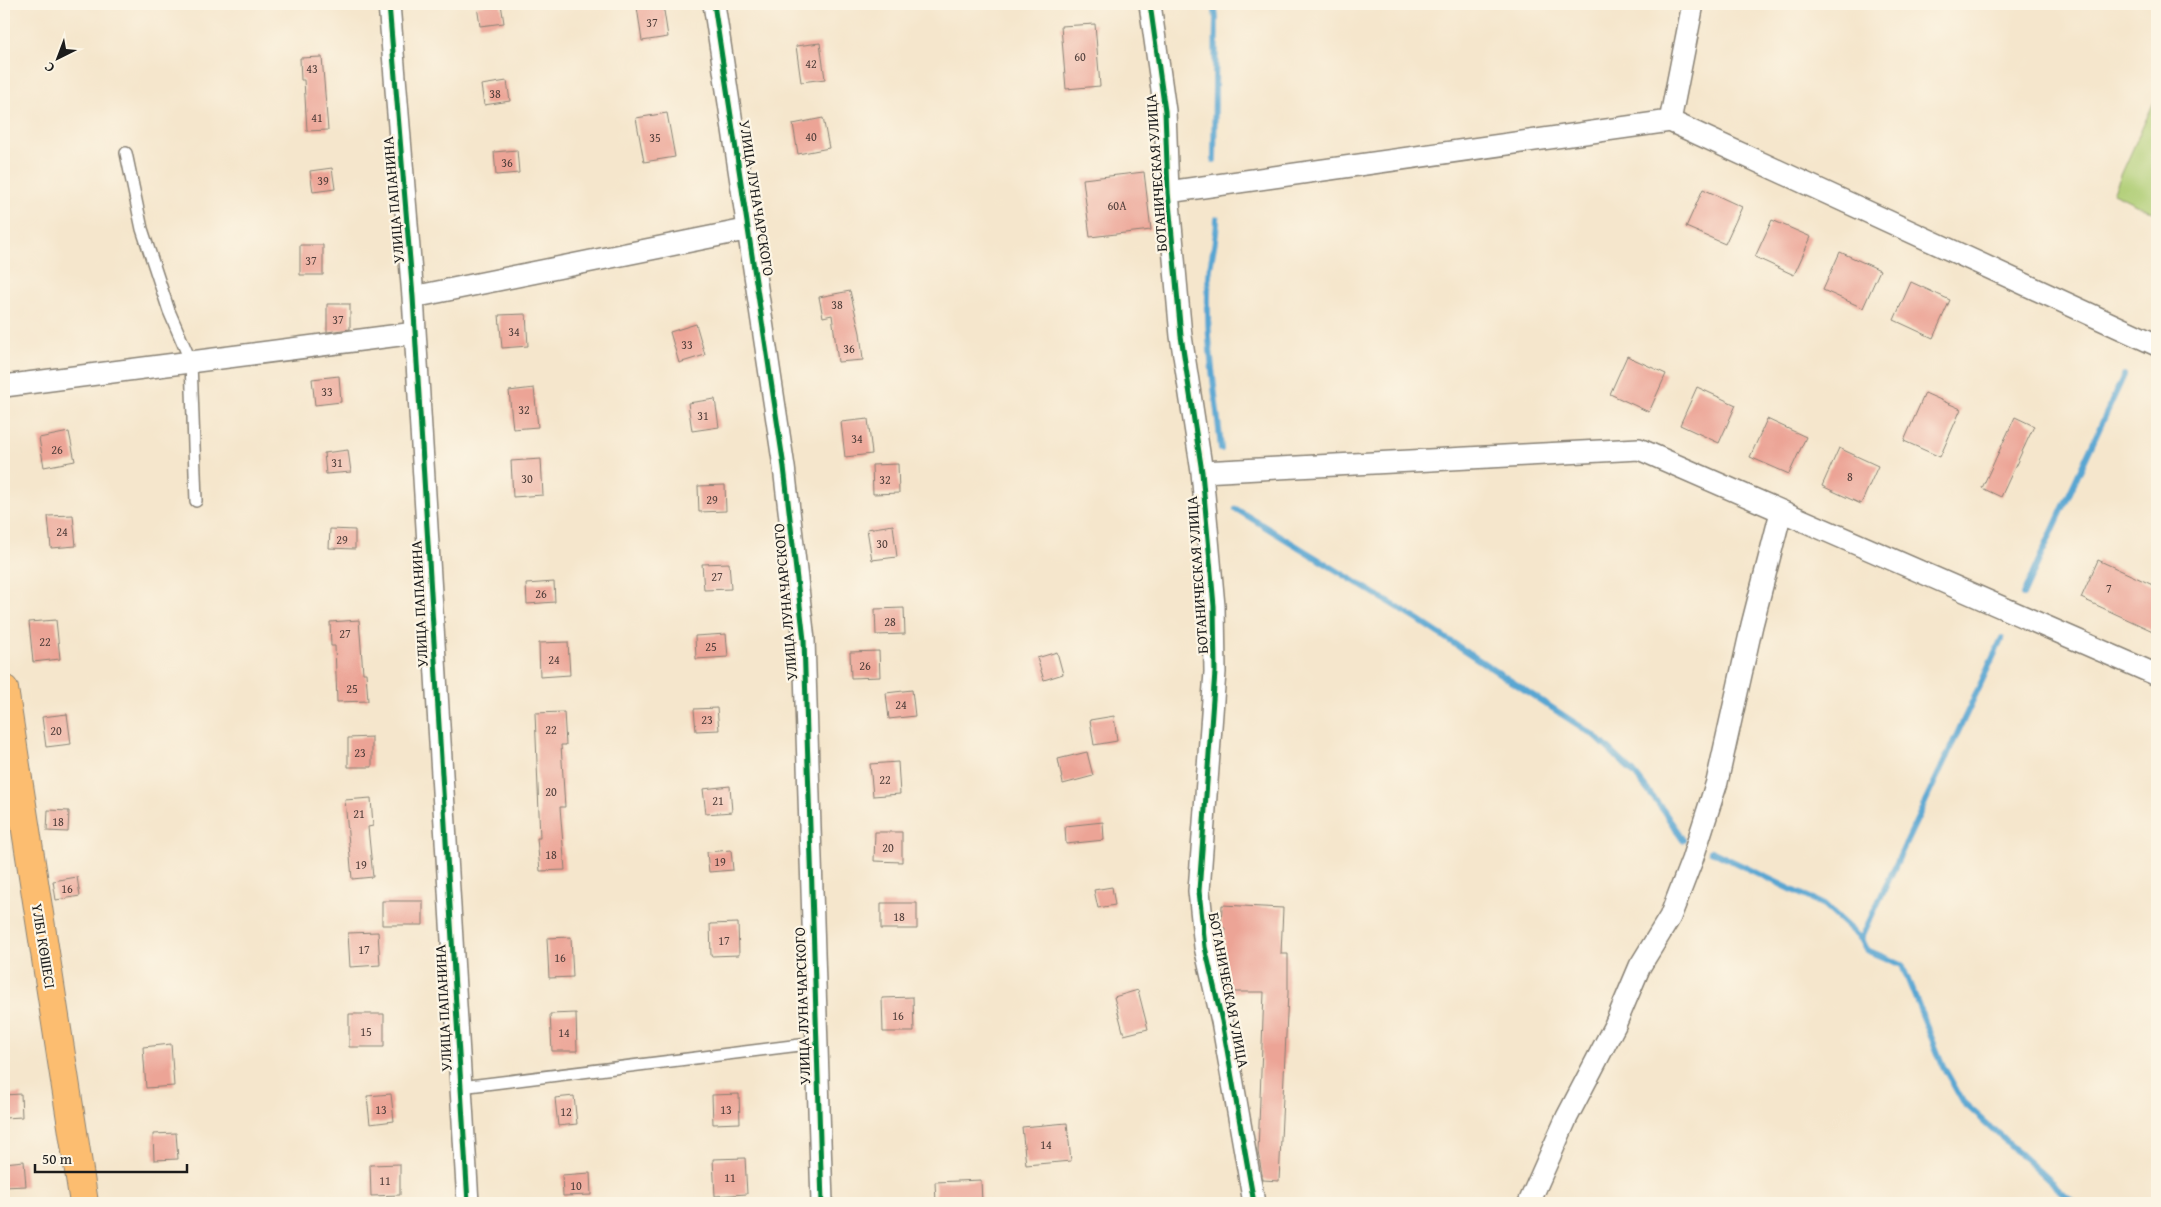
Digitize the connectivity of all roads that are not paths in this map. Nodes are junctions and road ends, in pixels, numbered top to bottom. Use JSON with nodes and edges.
{"nodes":[{"id":1,"x":389,"y":4,"type":"edge"},
{"id":2,"x":714,"y":4,"type":"edge"},
{"id":3,"x":1150,"y":4,"type":"edge"},
{"id":4,"x":1693,"y":4,"type":"edge"},
{"id":5,"x":1670,"y":121,"type":"junction"},
{"id":6,"x":126,"y":153,"type":"dead end"},
{"id":7,"x":1168,"y":192,"type":"junction"},
{"id":8,"x":750,"y":229,"type":"junction"},
{"id":9,"x":413,"y":297,"type":"junction"},
{"id":10,"x":415,"y":333,"type":"junction"},
{"id":11,"x":2157,"y":345,"type":"edge"},
{"id":12,"x":191,"y":362,"type":"junction"},
{"id":13,"x":4,"y":386,"type":"edge"},
{"id":14,"x":1202,"y":472,"type":"junction"},
{"id":15,"x":196,"y":501,"type":"dead end"},
{"id":16,"x":1782,"y":512,"type":"junction"},
{"id":17,"x":2157,"y":675,"type":"edge"},
{"id":18,"x":4,"y":689,"type":"edge"},
{"id":19,"x":816,"y":1042,"type":"junction"},
{"id":20,"x":461,"y":1088,"type":"junction"},
{"id":21,"x":84,"y":1203,"type":"edge"},
{"id":22,"x":468,"y":1203,"type":"edge"},
{"id":23,"x":822,"y":1203,"type":"edge"},
{"id":24,"x":1254,"y":1203,"type":"edge"},
{"id":25,"x":1529,"y":1203,"type":"edge"}],
"edges":[{"from":1,"to":9,"type":"street","name":"УЛИЦА ПАПАНИНА"},
{"from":2,"to":8,"type":"street","name":"УЛИЦА ЛУНАЧАРСКОГО"},
{"from":3,"to":7,"type":"street","name":"БОТАНИЧЕСКАЯ УЛИЦА"},
{"from":4,"to":5,"type":"street"},
{"from":5,"to":7,"type":"street"},
{"from":5,"to":11,"type":"street"},
{"from":6,"to":12,"type":"lane"},
{"from":7,"to":14,"type":"street","name":"БОТАНИЧЕСКАЯ УЛИЦА"},
{"from":8,"to":9,"type":"street"},
{"from":8,"to":19,"type":"street","name":"УЛИЦА ЛУНАЧАРСКОГО"},
{"from":9,"to":10,"type":"street","name":"УЛИЦА ПАПАНИНА"},
{"from":10,"to":12,"type":"street"},
{"from":10,"to":20,"type":"street","name":"УЛИЦА ПАПАНИНА"},
{"from":12,"to":13,"type":"street"},
{"from":12,"to":15,"type":"lane"},
{"from":14,"to":16,"type":"street"},
{"from":14,"to":24,"type":"street","name":"БОТАНИЧЕСКАЯ УЛИЦА"},
{"from":16,"to":17,"type":"street"},
{"from":16,"to":25,"type":"street"},
{"from":18,"to":21,"type":"main road","name":"ҮЛБІ КӨШЕСІ"},
{"from":19,"to":20,"type":"lane"},
{"from":19,"to":23,"type":"street","name":"УЛИЦА ЛУНАЧАРСКОГО"},
{"from":20,"to":22,"type":"street","name":"УЛИЦА ПАПАНИНА"}]}
